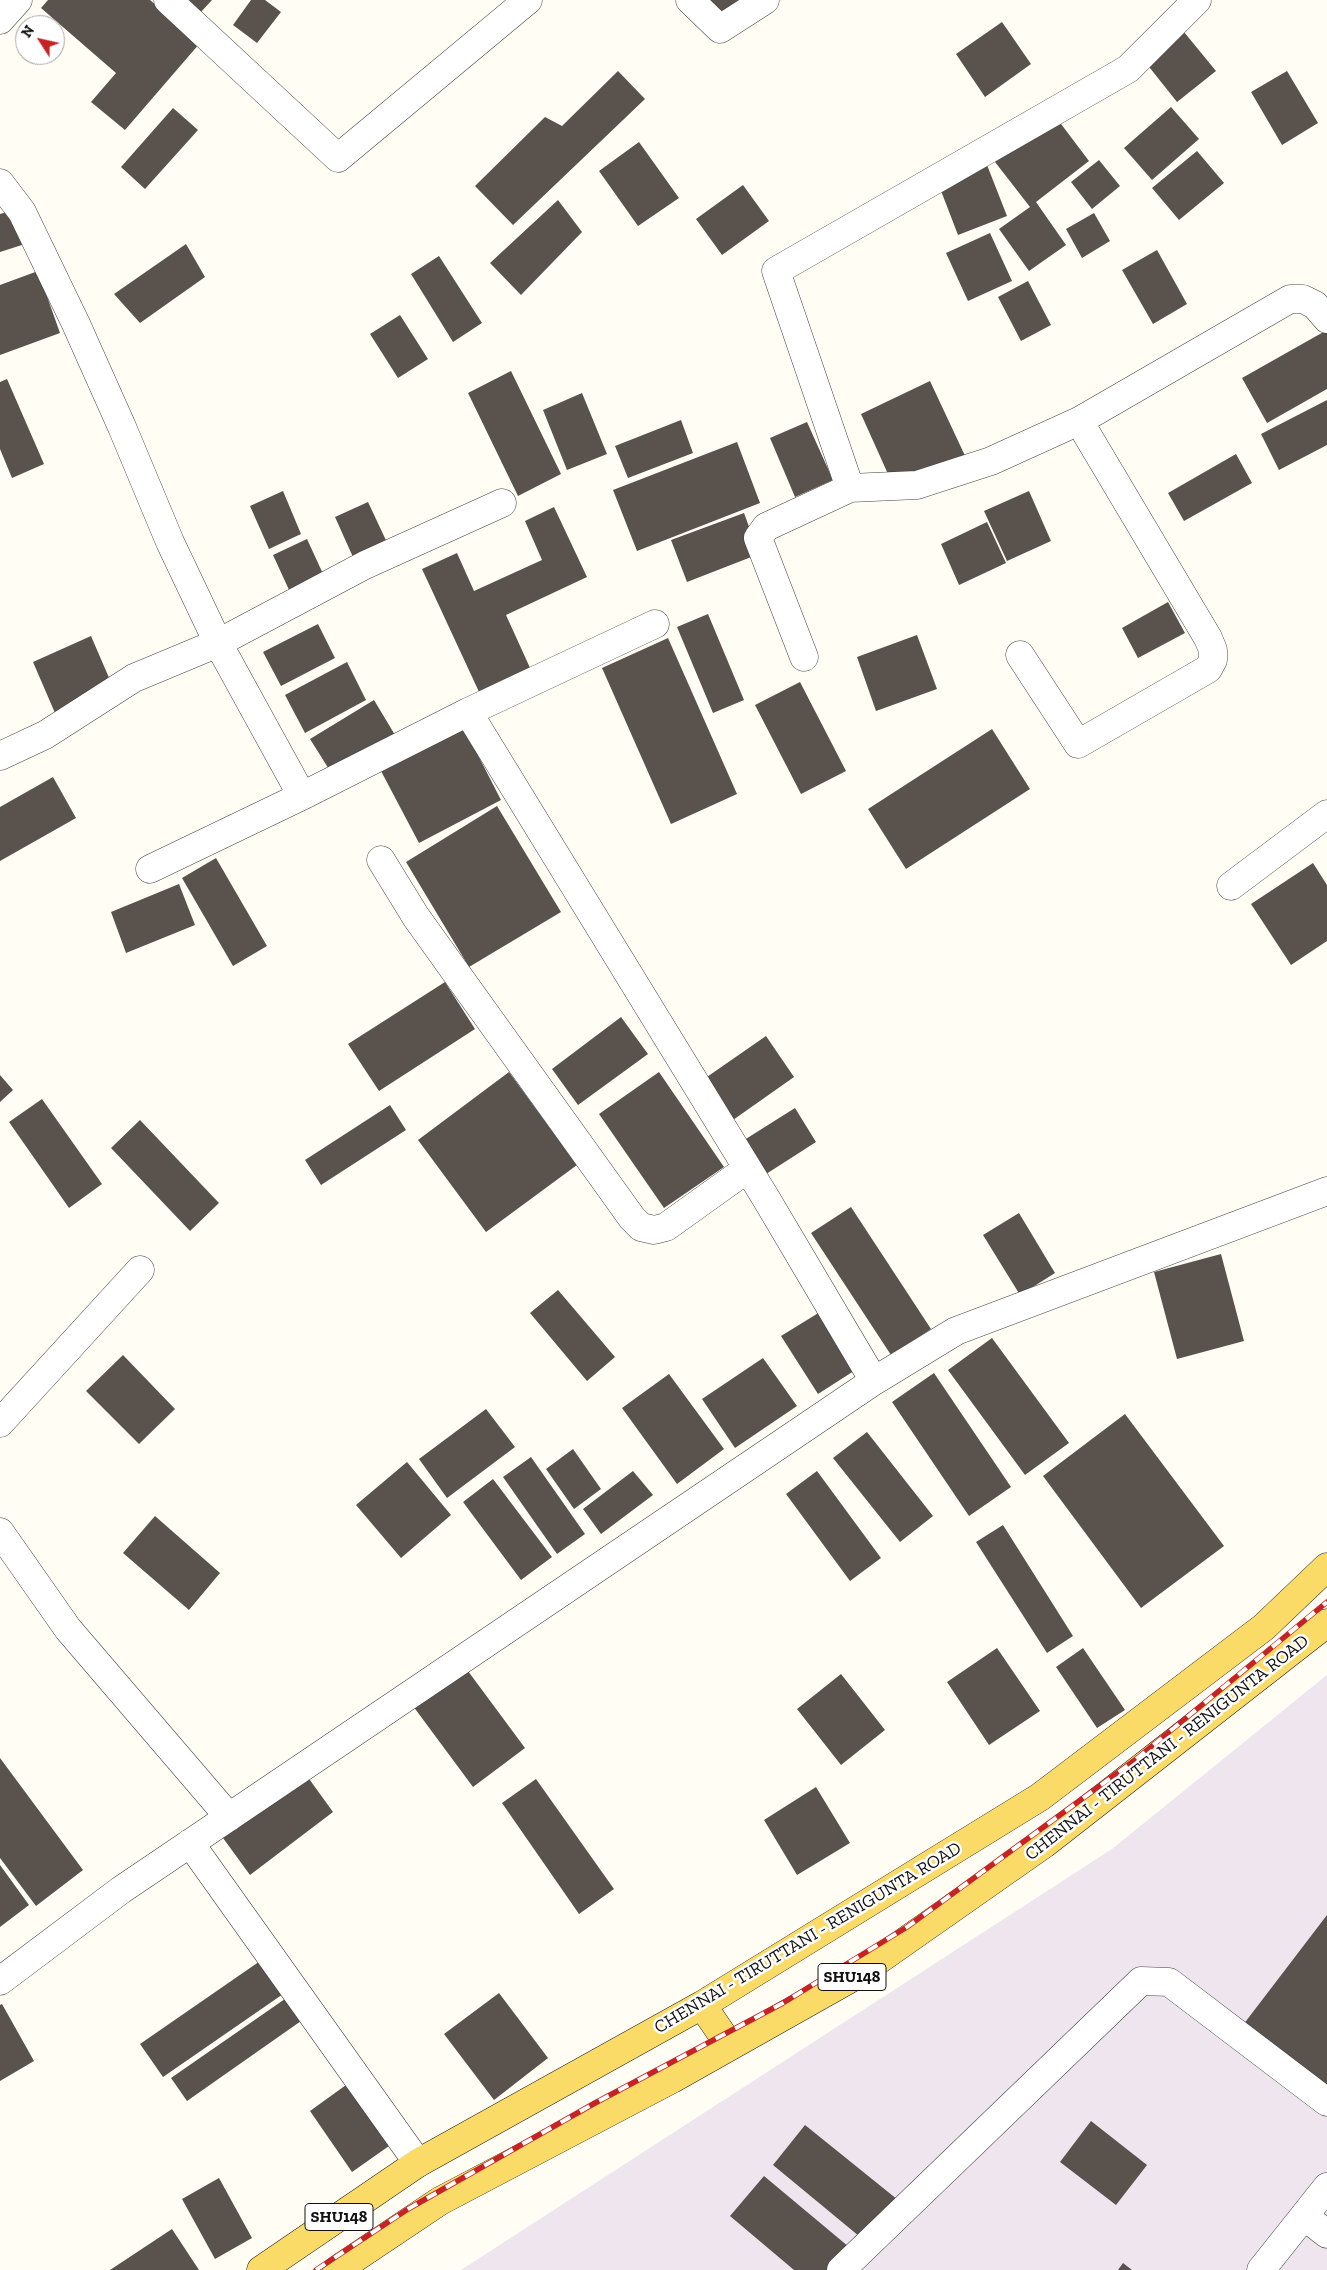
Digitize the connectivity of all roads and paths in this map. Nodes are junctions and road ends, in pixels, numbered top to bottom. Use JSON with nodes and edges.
{"nodes":[{"id":1,"x":18,"y":0,"type":"edge"},
{"id":2,"x":168,"y":0,"type":"edge"},
{"id":3,"x":528,"y":0,"type":"edge"},
{"id":4,"x":690,"y":0,"type":"edge"},
{"id":5,"x":765,"y":0,"type":"edge"},
{"id":6,"x":1197,"y":0,"type":"edge"},
{"id":7,"x":0,"y":20,"type":"edge"},
{"id":8,"x":0,"y":183,"type":"edge"},
{"id":9,"x":1327,"y":319,"type":"edge"},
{"id":10,"x":1079,"y":421,"type":"junction"},
{"id":11,"x":850,"y":488,"type":"junction"},
{"id":12,"x":502,"y":503,"type":"dead end"},
{"id":13,"x":655,"y":624,"type":"dead end"},
{"id":14,"x":218,"y":643,"type":"junction"},
{"id":15,"x":1020,"y":654,"type":"dead end"},
{"id":16,"x":804,"y":657,"type":"dead end"},
{"id":17,"x":468,"y":712,"type":"junction"},
{"id":18,"x":0,"y":756,"type":"edge"},
{"id":19,"x":302,"y":796,"type":"junction"},
{"id":20,"x":1327,"y":814,"type":"edge"},
{"id":21,"x":381,"y":860,"type":"dead end"},
{"id":22,"x":150,"y":870,"type":"dead end"},
{"id":23,"x":1231,"y":886,"type":"dead end"},
{"id":24,"x":747,"y":1169,"type":"junction"},
{"id":25,"x":1327,"y":1191,"type":"edge"},
{"id":26,"x":140,"y":1270,"type":"dead end"},
{"id":27,"x":874,"y":1380,"type":"junction"},
{"id":28,"x":0,"y":1423,"type":"edge"},
{"id":29,"x":0,"y":1532,"type":"edge"},
{"id":30,"x":1327,"y":1566,"type":"edge"},
{"id":31,"x":1327,"y":1623,"type":"edge"},
{"id":32,"x":229,"y":1817,"type":"junction"},
{"id":33,"x":190,"y":1843,"type":"junction"},
{"id":34,"x":0,"y":1981,"type":"edge"},
{"id":35,"x":702,"y":2005,"type":"junction"},
{"id":36,"x":730,"y":2046,"type":"junction"},
{"id":37,"x":1327,"y":2102,"type":"edge"},
{"id":38,"x":418,"y":2163,"type":"junction"},
{"id":39,"x":1327,"y":2187,"type":"edge"},
{"id":40,"x":1304,"y":2216,"type":"junction"},
{"id":41,"x":1327,"y":2234,"type":"edge"},
{"id":42,"x":261,"y":2270,"type":"edge"},
{"id":43,"x":337,"y":2270,"type":"edge"},
{"id":44,"x":841,"y":2270,"type":"edge"},
{"id":45,"x":1261,"y":2270,"type":"edge"}],
"edges":[{"from":1,"to":7,"type":"street"},
{"from":2,"to":3,"type":"street"},
{"from":4,"to":5,"type":"street"},
{"from":6,"to":11,"type":"street"},
{"from":8,"to":14,"type":"street"},
{"from":9,"to":10,"type":"street"},
{"from":10,"to":11,"type":"street"},
{"from":10,"to":15,"type":"street"},
{"from":11,"to":16,"type":"street"},
{"from":12,"to":14,"type":"street"},
{"from":13,"to":17,"type":"street"},
{"from":14,"to":18,"type":"street"},
{"from":14,"to":19,"type":"street"},
{"from":17,"to":19,"type":"street"},
{"from":17,"to":24,"type":"street"},
{"from":19,"to":22,"type":"street"},
{"from":20,"to":23,"type":"street"},
{"from":21,"to":24,"type":"street"},
{"from":24,"to":27,"type":"street"},
{"from":25,"to":27,"type":"street"},
{"from":26,"to":28,"type":"street"},
{"from":27,"to":32,"type":"street"},
{"from":29,"to":32,"type":"street"},
{"from":30,"to":35,"type":"main road","name":"CHENNAI - TIRUTTANI - RENIGUNTA ROAD","number":"SHU148"},
{"from":31,"to":36,"type":"main road","name":"CHENNAI - TIRUTTANI - RENIGUNTA ROAD","number":"SHU148"},
{"from":32,"to":33,"type":"street"},
{"from":33,"to":34,"type":"street"},
{"from":33,"to":38,"type":"street"},
{"from":35,"to":36,"type":"main road"},
{"from":35,"to":38,"type":"main road","name":"CHENNAI - TIRUTTANI - RENIGUNTA ROAD","number":"SHU148"},
{"from":36,"to":43,"type":"main road","name":"CHENNAI - TIRUTTANI - RENIGUNTA ROAD","number":"SHU148"},
{"from":37,"to":44,"type":"street"},
{"from":38,"to":42,"type":"main road","name":"CHENNAI - TIRUTTANI - RENIGUNTA ROAD","number":"SHU148"},
{"from":39,"to":40,"type":"street"},
{"from":40,"to":41,"type":"street"},
{"from":40,"to":45,"type":"street"}]}
